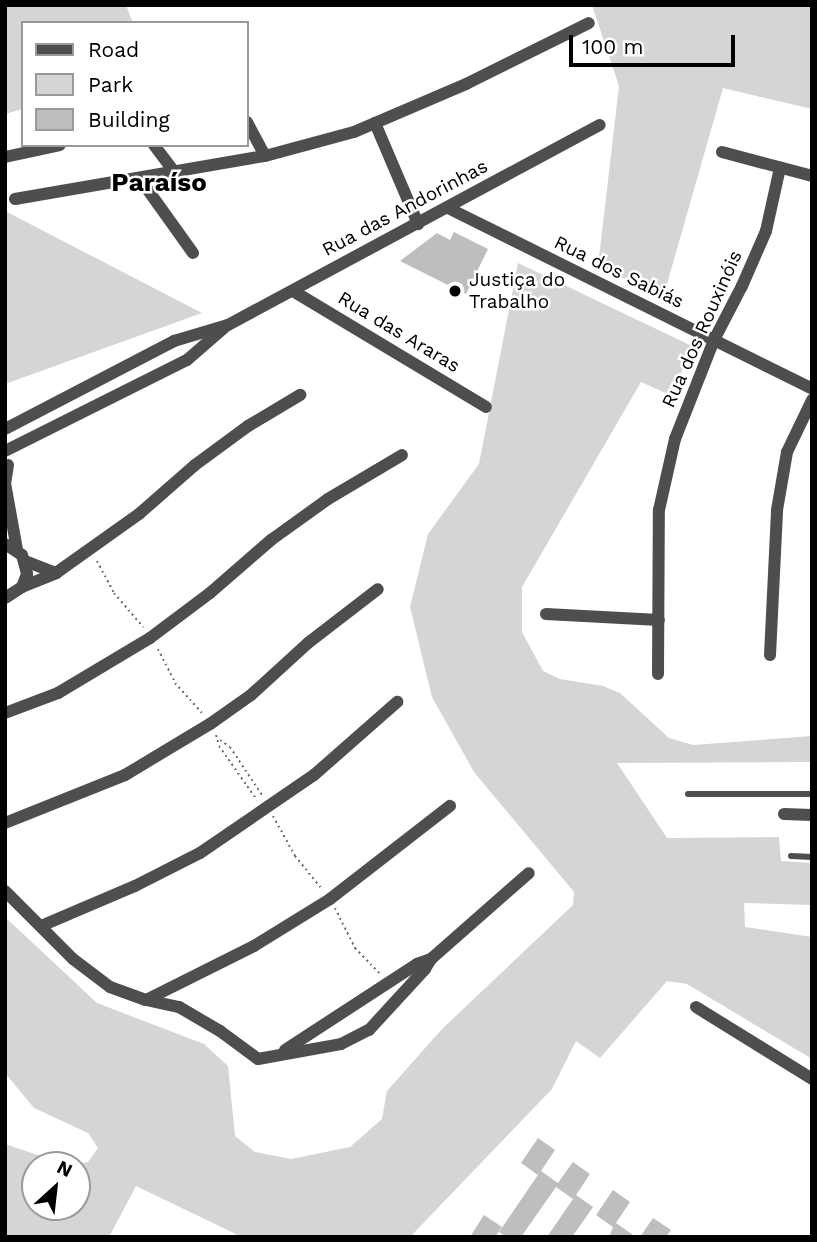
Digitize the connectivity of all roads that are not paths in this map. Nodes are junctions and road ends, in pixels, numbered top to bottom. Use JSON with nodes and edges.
{"nodes":[{"id":1,"x":589,"y":23,"type":"dead end"},
{"id":2,"x":375,"y":122,"type":"junction"},
{"id":3,"x":248,"y":124,"type":"edge"},
{"id":4,"x":600,"y":125,"type":"dead end"},
{"id":5,"x":51,"y":147,"type":"edge"},
{"id":6,"x":155,"y":147,"type":"edge"},
{"id":7,"x":722,"y":152,"type":"dead end"},
{"id":8,"x":265,"y":156,"type":"junction"},
{"id":9,"x":5,"y":157,"type":"edge"},
{"id":10,"x":780,"y":168,"type":"junction"},
{"id":11,"x":174,"y":173,"type":"junction"},
{"id":12,"x":812,"y":176,"type":"edge"},
{"id":13,"x":140,"y":178,"type":"junction"},
{"id":14,"x":15,"y":199,"type":"dead end"},
{"id":15,"x":448,"y":208,"type":"junction"},
{"id":16,"x":418,"y":224,"type":"junction"},
{"id":17,"x":193,"y":253,"type":"dead end"},
{"id":18,"x":293,"y":291,"type":"junction"},
{"id":19,"x":228,"y":324,"type":"junction"},
{"id":20,"x":714,"y":340,"type":"junction"},
{"id":21,"x":812,"y":389,"type":"edge"},
{"id":22,"x":300,"y":395,"type":"dead end"},
{"id":23,"x":812,"y":400,"type":"edge"},
{"id":24,"x":486,"y":407,"type":"dead end"},
{"id":25,"x":8,"y":428,"type":"edge"},
{"id":26,"x":19,"y":446,"type":"junction"},
{"id":27,"x":5,"y":451,"type":"edge"},
{"id":28,"x":402,"y":455,"type":"dead end"},
{"id":29,"x":7,"y":466,"type":"edge"},
{"id":30,"x":16,"y":552,"type":"edge"},
{"id":31,"x":56,"y":573,"type":"junction"},
{"id":32,"x":22,"y":587,"type":"junction"},
{"id":33,"x":378,"y":589,"type":"dead end"},
{"id":34,"x":5,"y":598,"type":"edge"},
{"id":35,"x":546,"y":614,"type":"dead end"},
{"id":36,"x":659,"y":620,"type":"junction"},
{"id":37,"x":771,"y":655,"type":"dead end"},
{"id":38,"x":658,"y":674,"type":"dead end"},
{"id":39,"x":397,"y":702,"type":"dead end"},
{"id":40,"x":5,"y":713,"type":"edge"},
{"id":41,"x":688,"y":794,"type":"dead end"},
{"id":42,"x":812,"y":794,"type":"edge"},
{"id":43,"x":450,"y":806,"type":"dead end"},
{"id":44,"x":784,"y":814,"type":"dead end"},
{"id":45,"x":812,"y":815,"type":"edge"},
{"id":46,"x":5,"y":823,"type":"edge"},
{"id":47,"x":791,"y":856,"type":"dead end"},
{"id":48,"x":812,"y":857,"type":"edge"},
{"id":49,"x":529,"y":873,"type":"dead end"},
{"id":50,"x":5,"y":891,"type":"edge"},
{"id":51,"x":41,"y":926,"type":"junction"},
{"id":52,"x":431,"y":959,"type":"junction"},
{"id":53,"x":146,"y":1000,"type":"junction"},
{"id":54,"x":696,"y":1007,"type":"dead end"},
{"id":55,"x":281,"y":1052,"type":"junction"},
{"id":56,"x":812,"y":1079,"type":"edge"}],
"edges":[{"from":1,"to":2,"type":"street"},
{"from":2,"to":8,"type":"street"},
{"from":2,"to":16,"type":"street"},
{"from":3,"to":8,"type":"street"},
{"from":4,"to":15,"type":"street","name":"Rua das Andorinhas"},
{"from":5,"to":9,"type":"street"},
{"from":6,"to":11,"type":"street"},
{"from":7,"to":10,"type":"street"},
{"from":8,"to":11,"type":"street"},
{"from":10,"to":12,"type":"street"},
{"from":10,"to":20,"type":"street","name":"Rua dos Rouxinóis"},
{"from":11,"to":13,"type":"street"},
{"from":13,"to":14,"type":"street"},
{"from":13,"to":17,"type":"street"},
{"from":15,"to":16,"type":"street","name":"Rua das Andorinhas"},
{"from":15,"to":20,"type":"street","name":"Rua dos Sabiás"},
{"from":16,"to":18,"type":"street","name":"Rua das Andorinhas"},
{"from":18,"to":19,"type":"street","name":"Rua das Andorinhas"},
{"from":18,"to":24,"type":"street","name":"Rua das Araras"},
{"from":19,"to":25,"type":"street"},
{"from":19,"to":26,"type":"street"},
{"from":20,"to":21,"type":"street","name":"Rua dos Sabiás"},
{"from":20,"to":36,"type":"street","name":"Rua dos Rouxinóis"},
{"from":22,"to":31,"type":"street"},
{"from":23,"to":37,"type":"street"},
{"from":25,"to":26,"type":"street"},
{"from":26,"to":27,"type":"street"},
{"from":26,"to":29,"type":"street"},
{"from":28,"to":40,"type":"street"},
{"from":29,"to":30,"type":"street"},
{"from":30,"to":31,"type":"street"},
{"from":30,"to":32,"type":"street"},
{"from":31,"to":32,"type":"street"},
{"from":32,"to":34,"type":"street"},
{"from":33,"to":46,"type":"street"},
{"from":35,"to":36,"type":"street"},
{"from":36,"to":38,"type":"street","name":"Rua dos Rouxinóis"},
{"from":39,"to":51,"type":"street"},
{"from":41,"to":42,"type":"lane"},
{"from":43,"to":53,"type":"street"},
{"from":44,"to":45,"type":"street"},
{"from":47,"to":48,"type":"lane"},
{"from":49,"to":52,"type":"street"},
{"from":50,"to":51,"type":"street"},
{"from":51,"to":53,"type":"street"},
{"from":52,"to":55,"type":"street"},
{"from":52,"to":55,"type":"street"},
{"from":53,"to":55,"type":"street"},
{"from":54,"to":56,"type":"street"}]}
